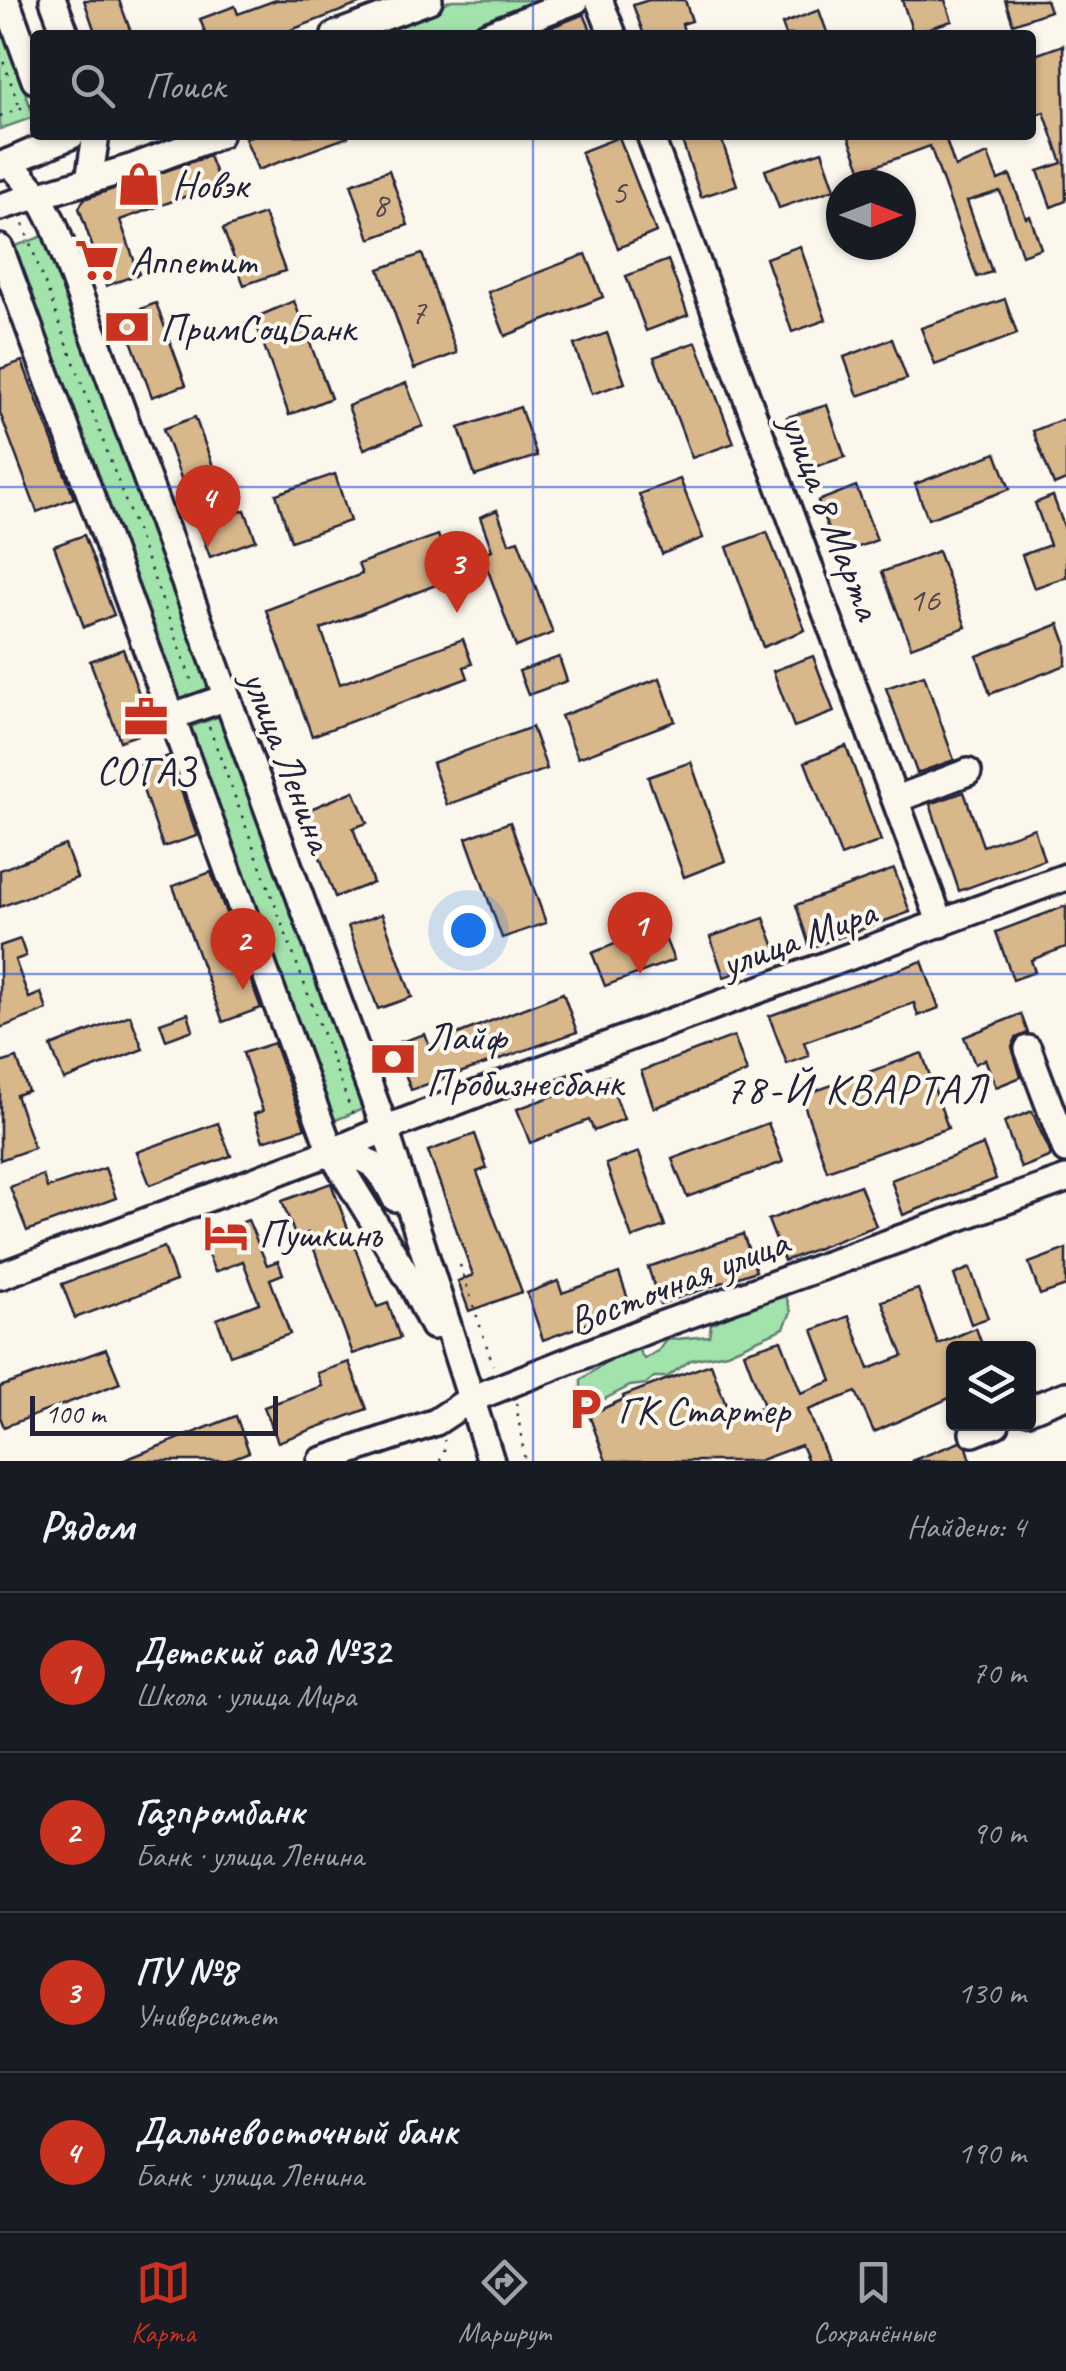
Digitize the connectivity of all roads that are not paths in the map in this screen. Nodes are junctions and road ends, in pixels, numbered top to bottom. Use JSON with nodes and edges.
{"nodes":[{"id":1,"x":6,"y":0,"type":"edge"},
{"id":2,"x":53,"y":0,"type":"edge"},
{"id":3,"x":430,"y":0,"type":"edge"},
{"id":4,"x":576,"y":0,"type":"edge"},
{"id":5,"x":600,"y":0,"type":"edge"},
{"id":6,"x":64,"y":30,"type":"edge"},
{"id":7,"x":349,"y":30,"type":"edge"},
{"id":8,"x":499,"y":30,"type":"edge"},
{"id":9,"x":611,"y":30,"type":"edge"},
{"id":10,"x":30,"y":79,"type":"edge"},
{"id":11,"x":55,"y":140,"type":"edge"},
{"id":12,"x":63,"y":140,"type":"edge"},
{"id":13,"x":95,"y":140,"type":"edge"},
{"id":14,"x":205,"y":140,"type":"edge"},
{"id":15,"x":652,"y":140,"type":"edge"},
{"id":16,"x":5,"y":164,"type":"edge"},
{"id":17,"x":89,"y":180,"type":"junction"},
{"id":18,"x":39,"y":196,"type":"junction"},
{"id":19,"x":0,"y":207,"type":"edge"},
{"id":20,"x":0,"y":248,"type":"edge"},
{"id":21,"x":213,"y":702,"type":"junction"},
{"id":22,"x":170,"y":717,"type":"junction"},
{"id":23,"x":968,"y":772,"type":"dead end"},
{"id":24,"x":897,"y":799,"type":"junction"},
{"id":25,"x":1066,"y":877,"type":"edge"},
{"id":26,"x":941,"y":924,"type":"junction"},
{"id":27,"x":1028,"y":1049,"type":"dead end"},
{"id":28,"x":384,"y":1128,"type":"junction"},
{"id":29,"x":1066,"y":1150,"type":"edge"},
{"id":30,"x":331,"y":1152,"type":"junction"},
{"id":31,"x":1066,"y":1179,"type":"edge"},
{"id":32,"x":426,"y":1263,"type":"junction"},
{"id":33,"x":0,"y":1276,"type":"edge"},
{"id":34,"x":1066,"y":1395,"type":"edge"},
{"id":35,"x":469,"y":1400,"type":"junction"},
{"id":36,"x":1036,"y":1407,"type":"edge"},
{"id":37,"x":321,"y":1461,"type":"edge"},
{"id":38,"x":491,"y":1461,"type":"edge"}],
"edges":[{"from":1,"to":10,"type":"street"},
{"from":2,"to":6,"type":"street"},
{"from":3,"to":7,"type":"street"},
{"from":4,"to":8,"type":"street"},
{"from":5,"to":9,"type":"street"},
{"from":11,"to":16,"type":"street"},
{"from":12,"to":17,"type":"street"},
{"from":13,"to":17,"type":"street"},
{"from":14,"to":17,"type":"street"},
{"from":15,"to":24,"type":"street","name":"улица 8 Марта"},
{"from":16,"to":18,"type":"street","name":"улица Ленина"},
{"from":17,"to":18,"type":"street"},
{"from":18,"to":19,"type":"street"},
{"from":18,"to":21,"type":"street","name":"улица Ленина"},
{"from":20,"to":22,"type":"street","name":"улица Ленина"},
{"from":21,"to":22,"type":"street"},
{"from":21,"to":28,"type":"street","name":"улица Ленина"},
{"from":22,"to":30,"type":"street","name":"улица Ленина"},
{"from":23,"to":24,"type":"street"},
{"from":24,"to":26,"type":"street","name":"улица 8 Марта"},
{"from":25,"to":26,"type":"street","name":"улица Мира"},
{"from":26,"to":28,"type":"street","name":"улица Мира"},
{"from":27,"to":29,"type":"street"},
{"from":28,"to":30,"type":"street","name":"улица Мира"},
{"from":28,"to":32,"type":"street","name":"улица Ленина"},
{"from":30,"to":32,"type":"street"},
{"from":30,"to":33,"type":"street","name":"улица Мира"},
{"from":30,"to":35,"type":"street","name":"улица Ленина"},
{"from":31,"to":35,"type":"street","name":"Восточная улица"},
{"from":32,"to":35,"type":"street","name":"улица Ленина"},
{"from":34,"to":36,"type":"street"},
{"from":35,"to":37,"type":"street","name":"Восточная улица"},
{"from":35,"to":38,"type":"street","name":"улица Ленина"}]}
